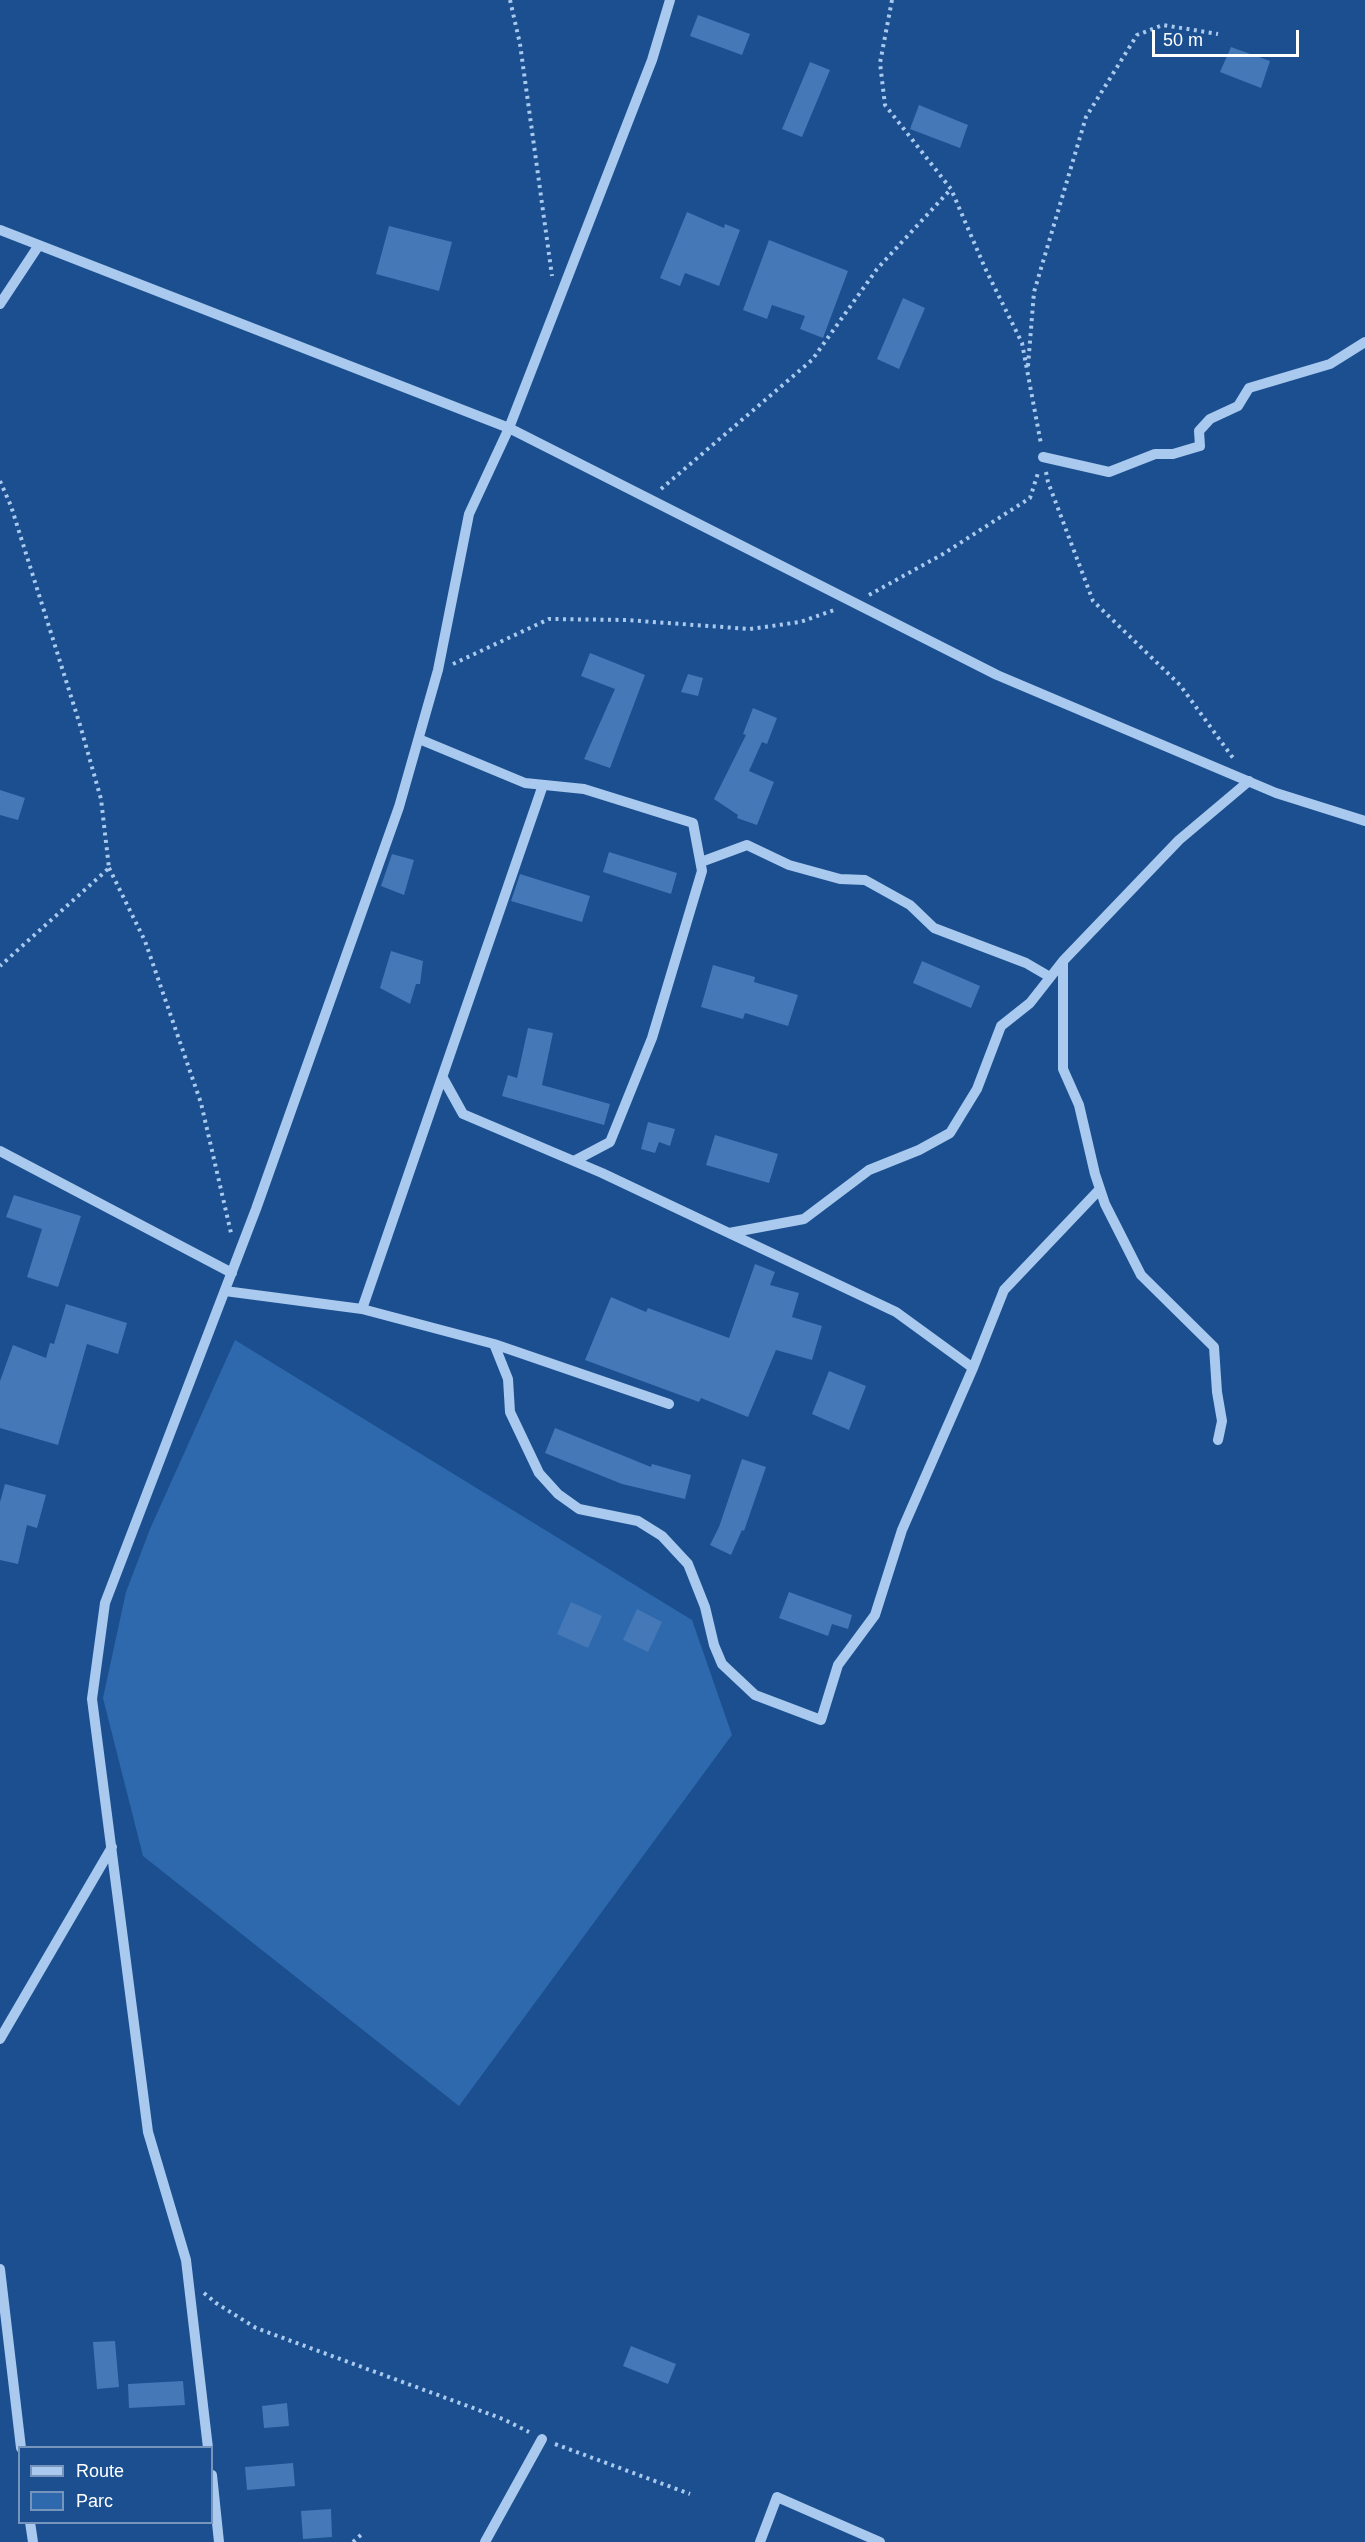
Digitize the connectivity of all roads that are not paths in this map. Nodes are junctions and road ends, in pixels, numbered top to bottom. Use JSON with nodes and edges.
{"nodes":[{"id":1,"x":670,"y":0,"type":"edge"},
{"id":2,"x":0,"y":230,"type":"edge"},
{"id":3,"x":39,"y":245,"type":"junction"},
{"id":4,"x":0,"y":304,"type":"edge"},
{"id":5,"x":1365,"y":342,"type":"edge"},
{"id":6,"x":509,"y":429,"type":"junction"},
{"id":7,"x":1043,"y":457,"type":"road end"},
{"id":8,"x":419,"y":739,"type":"junction"},
{"id":9,"x":1249,"y":781,"type":"junction"},
{"id":10,"x":543,"y":785,"type":"junction"},
{"id":11,"x":1365,"y":821,"type":"edge"},
{"id":12,"x":701,"y":862,"type":"junction"},
{"id":13,"x":1063,"y":961,"type":"junction"},
{"id":14,"x":1050,"y":977,"type":"junction"},
{"id":15,"x":444,"y":1078,"type":"junction"},
{"id":16,"x":0,"y":1151,"type":"edge"},
{"id":17,"x":574,"y":1161,"type":"junction"},
{"id":18,"x":1100,"y":1189,"type":"junction"},
{"id":19,"x":729,"y":1233,"type":"junction"},
{"id":20,"x":232,"y":1273,"type":"junction"},
{"id":21,"x":225,"y":1291,"type":"junction"},
{"id":22,"x":362,"y":1309,"type":"junction"},
{"id":23,"x":494,"y":1344,"type":"junction"},
{"id":24,"x":973,"y":1368,"type":"junction"},
{"id":25,"x":669,"y":1404,"type":"dead end"},
{"id":26,"x":1218,"y":1440,"type":"dead end"},
{"id":27,"x":112,"y":1847,"type":"junction"},
{"id":28,"x":0,"y":2039,"type":"edge"},
{"id":29,"x":0,"y":2269,"type":"edge"},
{"id":30,"x":542,"y":2439,"type":"road end"},
{"id":31,"x":21,"y":2446,"type":"edge"},
{"id":32,"x":208,"y":2446,"type":"edge"},
{"id":33,"x":213,"y":2485,"type":"edge"},
{"id":34,"x":30,"y":2524,"type":"edge"},
{"id":35,"x":33,"y":2542,"type":"edge"},
{"id":36,"x":219,"y":2542,"type":"edge"},
{"id":37,"x":485,"y":2542,"type":"edge"},
{"id":38,"x":760,"y":2542,"type":"edge"},
{"id":39,"x":880,"y":2542,"type":"edge"}],
"edges":[{"from":1,"to":6,"type":"street"},
{"from":2,"to":3,"type":"street"},
{"from":3,"to":4,"type":"street"},
{"from":3,"to":6,"type":"street"},
{"from":5,"to":7,"type":"street"},
{"from":6,"to":8,"type":"street"},
{"from":6,"to":9,"type":"street"},
{"from":8,"to":10,"type":"street"},
{"from":8,"to":20,"type":"street"},
{"from":9,"to":11,"type":"street"},
{"from":9,"to":13,"type":"street"},
{"from":10,"to":12,"type":"street"},
{"from":10,"to":15,"type":"street"},
{"from":12,"to":14,"type":"street"},
{"from":12,"to":17,"type":"street"},
{"from":13,"to":14,"type":"street"},
{"from":13,"to":18,"type":"street"},
{"from":14,"to":19,"type":"street"},
{"from":15,"to":17,"type":"street"},
{"from":15,"to":22,"type":"street"},
{"from":16,"to":20,"type":"street"},
{"from":17,"to":19,"type":"street"},
{"from":18,"to":24,"type":"street"},
{"from":18,"to":26,"type":"street"},
{"from":19,"to":24,"type":"street"},
{"from":20,"to":21,"type":"street"},
{"from":21,"to":22,"type":"street"},
{"from":21,"to":27,"type":"street"},
{"from":22,"to":23,"type":"street"},
{"from":23,"to":24,"type":"street"},
{"from":23,"to":25,"type":"street"},
{"from":27,"to":28,"type":"street"},
{"from":27,"to":32,"type":"street"},
{"from":29,"to":31,"type":"street"},
{"from":30,"to":37,"type":"street"},
{"from":33,"to":36,"type":"street"},
{"from":34,"to":35,"type":"street"},
{"from":38,"to":39,"type":"street"}]}
